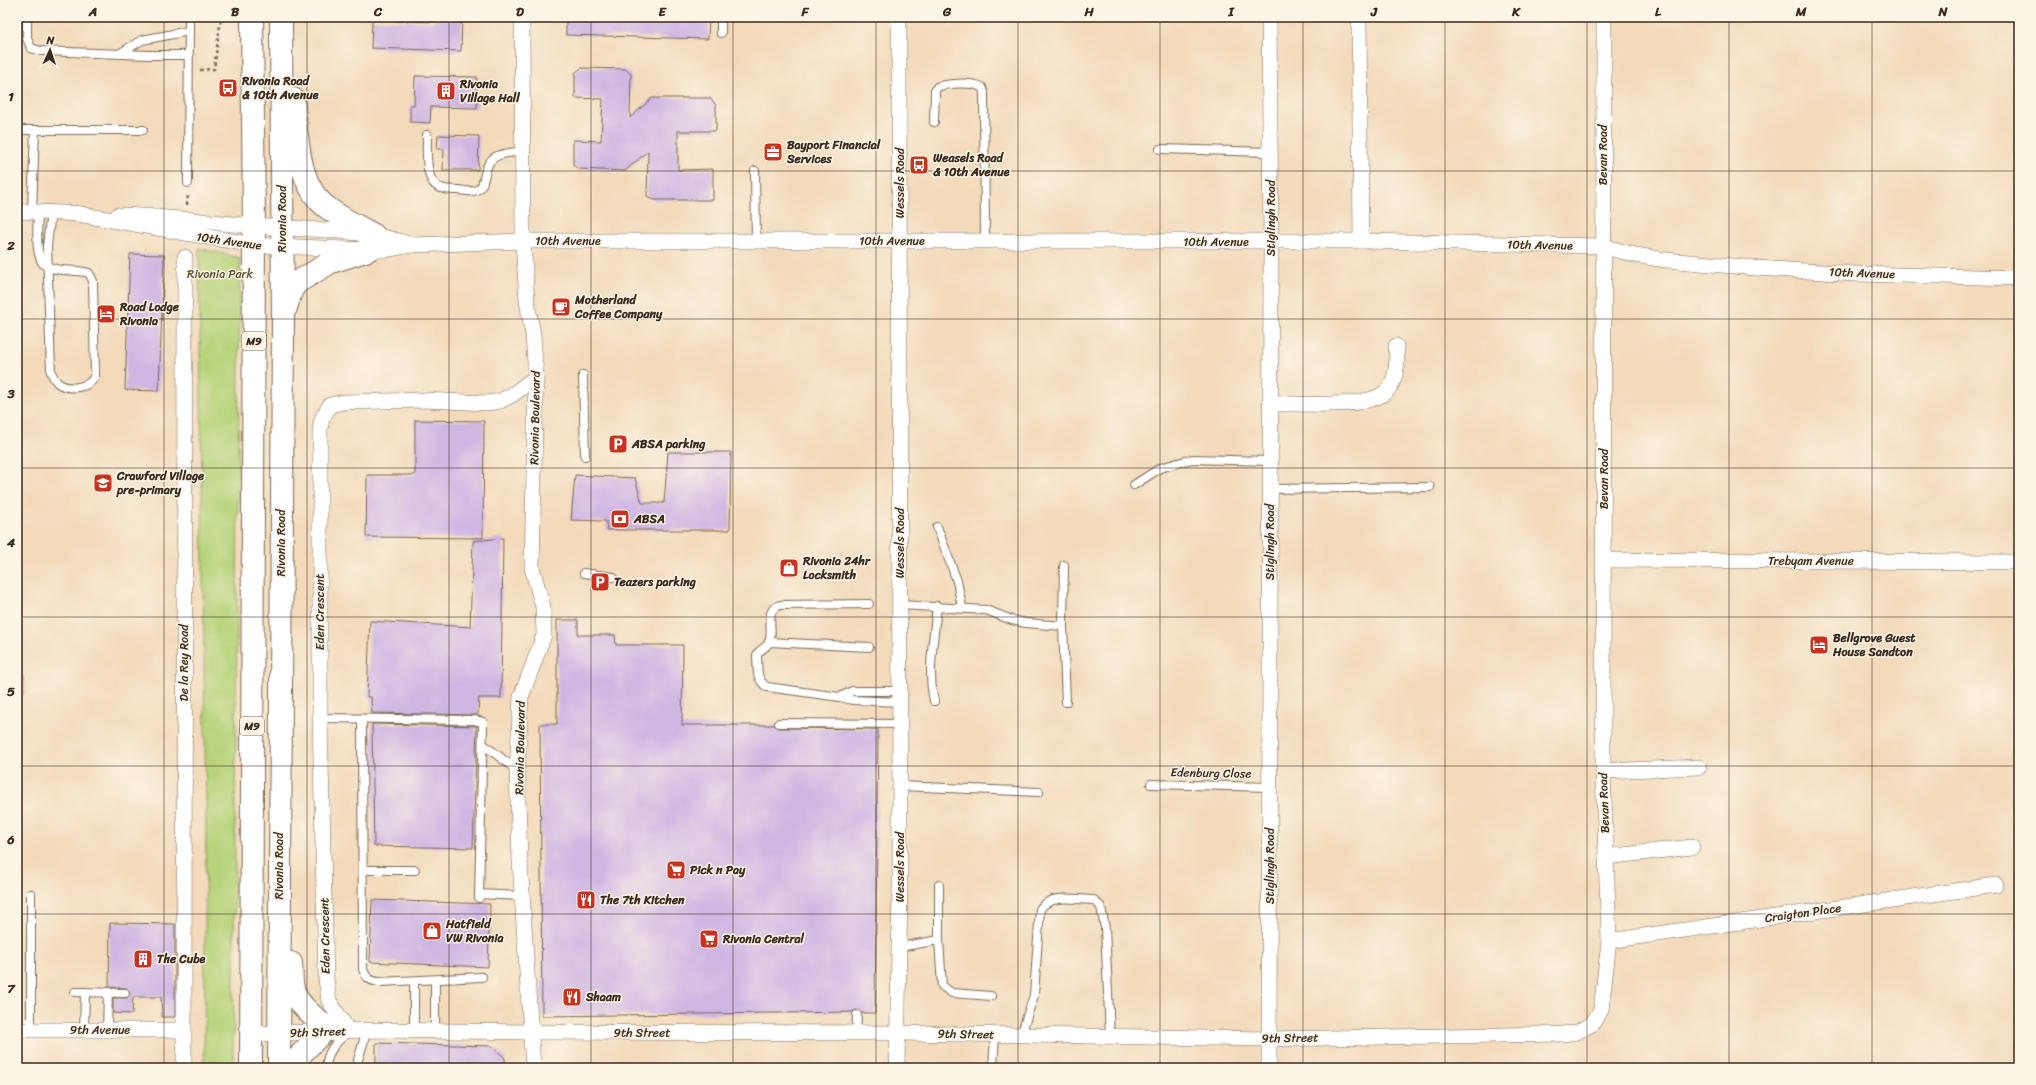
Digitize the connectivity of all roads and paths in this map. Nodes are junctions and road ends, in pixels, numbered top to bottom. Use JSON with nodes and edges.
{"nodes":[{"id":1,"x":27,"y":17,"type":"edge"},
{"id":2,"x":189,"y":17,"type":"edge"},
{"id":3,"x":220,"y":17,"type":"edge"},
{"id":4,"x":252,"y":17,"type":"edge"},
{"id":5,"x":281,"y":17,"type":"edge"},
{"id":6,"x":522,"y":17,"type":"edge"},
{"id":7,"x":721,"y":17,"type":"edge"},
{"id":8,"x":899,"y":17,"type":"edge"},
{"id":9,"x":1269,"y":17,"type":"edge"},
{"id":10,"x":1359,"y":17,"type":"edge"},
{"id":11,"x":1604,"y":17,"type":"edge"},
{"id":12,"x":189,"y":31,"type":"junction"},
{"id":13,"x":721,"y":33,"type":"dead end"},
{"id":14,"x":119,"y":54,"type":"junction"},
{"id":15,"x":188,"y":55,"type":"junction"},
{"id":16,"x":188,"y":70,"type":"junction"},
{"id":17,"x":934,"y":122,"type":"dead end"},
{"id":18,"x":35,"y":130,"type":"junction"},
{"id":19,"x":143,"y":130,"type":"dead end"},
{"id":20,"x":17,"y":132,"type":"edge"},
{"id":21,"x":427,"y":135,"type":"dead end"},
{"id":22,"x":1160,"y":149,"type":"dead end"},
{"id":23,"x":523,"y":151,"type":"junction"},
{"id":24,"x":1270,"y":152,"type":"junction"},
{"id":25,"x":755,"y":171,"type":"dead end"},
{"id":26,"x":188,"y":183,"type":"joint"},
{"id":27,"x":17,"y":211,"type":"edge"},
{"id":28,"x":40,"y":211,"type":"junction"},
{"id":29,"x":72,"y":213,"type":"junction"},
{"id":30,"x":186,"y":219,"type":"junction"},
{"id":31,"x":254,"y":236,"type":"junction"},
{"id":32,"x":282,"y":238,"type":"junction"},
{"id":33,"x":756,"y":241,"type":"junction"},
{"id":34,"x":900,"y":241,"type":"junction"},
{"id":35,"x":985,"y":241,"type":"junction"},
{"id":36,"x":1360,"y":241,"type":"junction"},
{"id":37,"x":523,"y":242,"type":"junction"},
{"id":38,"x":1271,"y":242,"type":"junction"},
{"id":39,"x":371,"y":243,"type":"junction"},
{"id":40,"x":1602,"y":246,"type":"junction"},
{"id":41,"x":185,"y":257,"type":"dead end"},
{"id":42,"x":49,"y":267,"type":"junction"},
{"id":43,"x":2019,"y":278,"type":"edge"},
{"id":44,"x":283,"y":322,"type":"junction"},
{"id":45,"x":1396,"y":346,"type":"dead end"},
{"id":46,"x":583,"y":374,"type":"dead end"},
{"id":47,"x":536,"y":377,"type":"junction"},
{"id":48,"x":1270,"y":404,"type":"junction"},
{"id":49,"x":585,"y":456,"type":"dead end"},
{"id":50,"x":1270,"y":461,"type":"junction"},
{"id":51,"x":1134,"y":485,"type":"dead end"},
{"id":52,"x":1430,"y":487,"type":"dead end"},
{"id":53,"x":1270,"y":489,"type":"junction"},
{"id":54,"x":937,"y":527,"type":"dead end"},
{"id":55,"x":1604,"y":560,"type":"junction"},
{"id":56,"x":2019,"y":562,"type":"edge"},
{"id":57,"x":1064,"y":565,"type":"dead end"},
{"id":58,"x":584,"y":574,"type":"dead end"},
{"id":59,"x":613,"y":577,"type":"dead end"},
{"id":60,"x":869,"y":604,"type":"dead end"},
{"id":61,"x":900,"y":605,"type":"junction"},
{"id":62,"x":937,"y":606,"type":"junction"},
{"id":63,"x":962,"y":608,"type":"junction"},
{"id":64,"x":1063,"y":626,"type":"junction"},
{"id":65,"x":769,"y":642,"type":"junction"},
{"id":66,"x":869,"y":647,"type":"dead end"},
{"id":67,"x":17,"y":679,"type":"edge"},
{"id":68,"x":17,"y":688,"type":"edge"},
{"id":69,"x":900,"y":697,"type":"junction"},
{"id":70,"x":934,"y":701,"type":"dead end"},
{"id":71,"x":1066,"y":702,"type":"dead end"},
{"id":72,"x":320,"y":718,"type":"junction"},
{"id":73,"x":362,"y":720,"type":"junction"},
{"id":74,"x":779,"y":723,"type":"dead end"},
{"id":75,"x":900,"y":724,"type":"junction"},
{"id":76,"x":484,"y":745,"type":"junction"},
{"id":77,"x":1699,"y":767,"type":"dead end"},
{"id":78,"x":517,"y":770,"type":"junction"},
{"id":79,"x":1603,"y":771,"type":"junction"},
{"id":80,"x":1151,"y":784,"type":"dead end"},
{"id":81,"x":899,"y":786,"type":"junction"},
{"id":82,"x":1270,"y":786,"type":"junction"},
{"id":83,"x":1040,"y":792,"type":"dead end"},
{"id":84,"x":1692,"y":847,"type":"dead end"},
{"id":85,"x":279,"y":856,"type":"junction"},
{"id":86,"x":1606,"y":857,"type":"junction"},
{"id":87,"x":363,"y":870,"type":"junction"},
{"id":88,"x":415,"y":870,"type":"dead end"},
{"id":89,"x":938,"y":885,"type":"dead end"},
{"id":90,"x":1996,"y":885,"type":"dead end"},
{"id":91,"x":31,"y":894,"type":"dead end"},
{"id":92,"x":522,"y":896,"type":"junction"},
{"id":93,"x":939,"y":940,"type":"junction"},
{"id":94,"x":1609,"y":941,"type":"junction"},
{"id":95,"x":899,"y":947,"type":"junction"},
{"id":96,"x":482,"y":977,"type":"dead end"},
{"id":97,"x":435,"y":980,"type":"junction"},
{"id":98,"x":414,"y":981,"type":"junction"},
{"id":99,"x":75,"y":992,"type":"dead end"},
{"id":100,"x":85,"y":992,"type":"junction"},
{"id":101,"x":108,"y":992,"type":"junction"},
{"id":102,"x":125,"y":993,"type":"dead end"},
{"id":103,"x":990,"y":996,"type":"dead end"},
{"id":104,"x":857,"y":1015,"type":"dead end"},
{"id":105,"x":24,"y":1030,"type":"edge"},
{"id":106,"x":84,"y":1030,"type":"junction"},
{"id":107,"x":107,"y":1030,"type":"junction"},
{"id":108,"x":184,"y":1030,"type":"junction"},
{"id":109,"x":344,"y":1030,"type":"junction"},
{"id":110,"x":414,"y":1031,"type":"junction"},
{"id":111,"x":435,"y":1031,"type":"junction"},
{"id":112,"x":531,"y":1032,"type":"junction"},
{"id":113,"x":280,"y":1033,"type":"junction"},
{"id":114,"x":898,"y":1033,"type":"junction"},
{"id":115,"x":251,"y":1034,"type":"junction"},
{"id":116,"x":856,"y":1034,"type":"junction"},
{"id":117,"x":995,"y":1035,"type":"junction"},
{"id":118,"x":1021,"y":1035,"type":"junction"},
{"id":119,"x":1110,"y":1036,"type":"junction"},
{"id":120,"x":1269,"y":1039,"type":"junction"},
{"id":121,"x":358,"y":1060,"type":"dead end"},
{"id":122,"x":184,"y":1068,"type":"edge"},
{"id":123,"x":251,"y":1068,"type":"edge"},
{"id":124,"x":279,"y":1068,"type":"edge"},
{"id":125,"x":291,"y":1068,"type":"edge"},
{"id":126,"x":326,"y":1068,"type":"edge"},
{"id":127,"x":533,"y":1068,"type":"edge"},
{"id":128,"x":896,"y":1068,"type":"edge"},
{"id":129,"x":993,"y":1068,"type":"edge"},
{"id":130,"x":1269,"y":1068,"type":"edge"}],
"edges":[{"from":1,"to":14,"type":"lane"},
{"from":2,"to":12,"type":"lane"},
{"from":3,"to":16,"type":"path"},
{"from":4,"to":31,"type":"main road","number":"M9"},
{"from":5,"to":32,"type":"main road","name":"Rivonia Road","number":"M9"},
{"from":5,"to":39,"type":"main road"},
{"from":6,"to":23,"type":"street","name":"Rivonia Boulevard"},
{"from":7,"to":13,"type":"lane"},
{"from":8,"to":34,"type":"street","name":"Wessels Road"},
{"from":9,"to":24,"type":"street","name":"Stiglingh Road"},
{"from":10,"to":36,"type":"street"},
{"from":11,"to":40,"type":"street","name":"Bevan Road"},
{"from":12,"to":14,"type":"lane"},
{"from":12,"to":15,"type":"lane"},
{"from":14,"to":15,"type":"lane"},
{"from":15,"to":16,"type":"lane"},
{"from":16,"to":26,"type":"lane"},
{"from":17,"to":35,"type":"lane"},
{"from":18,"to":19,"type":"lane"},
{"from":18,"to":20,"type":"lane"},
{"from":18,"to":28,"type":"lane"},
{"from":21,"to":23,"type":"lane"},
{"from":22,"to":24,"type":"lane"},
{"from":23,"to":37,"type":"street","name":"Rivonia Boulevard"},
{"from":24,"to":38,"type":"street","name":"Stiglingh Road"},
{"from":25,"to":33,"type":"lane"},
{"from":26,"to":30,"type":"path"},
{"from":27,"to":28,"type":"street","name":"10th Avenue"},
{"from":28,"to":29,"type":"street","name":"10th Avenue"},
{"from":28,"to":42,"type":"lane"},
{"from":28,"to":42,"type":"lane"},
{"from":29,"to":30,"type":"street","name":"10th Avenue"},
{"from":29,"to":31,"type":"street","name":"10th Avenue"},
{"from":30,"to":31,"type":"street","name":"10th Avenue"},
{"from":31,"to":32,"type":"street","name":"10th Avenue"},
{"from":31,"to":115,"type":"main road","number":"M9"},
{"from":32,"to":39,"type":"street","name":"10th Avenue"},
{"from":32,"to":44,"type":"main road","name":"Rivonia Road","number":"M9"},
{"from":33,"to":34,"type":"street","name":"10th Avenue"},
{"from":33,"to":37,"type":"street","name":"10th Avenue"},
{"from":34,"to":35,"type":"street","name":"10th Avenue"},
{"from":34,"to":61,"type":"street","name":"Wessels Road"},
{"from":35,"to":38,"type":"street","name":"10th Avenue"},
{"from":36,"to":38,"type":"street","name":"10th Avenue"},
{"from":36,"to":40,"type":"street","name":"10th Avenue"},
{"from":37,"to":39,"type":"street","name":"10th Avenue"},
{"from":37,"to":47,"type":"street","name":"Rivonia Boulevard"},
{"from":38,"to":48,"type":"street","name":"Stiglingh Road"},
{"from":39,"to":44,"type":"main road"},
{"from":40,"to":43,"type":"street","name":"10th Avenue"},
{"from":40,"to":55,"type":"street","name":"Bevan Road"},
{"from":41,"to":108,"type":"street","name":"De la Rey Road"},
{"from":42,"to":42,"type":"lane"},
{"from":44,"to":85,"type":"main road","name":"Rivonia Road","number":"M9"},
{"from":45,"to":48,"type":"street"},
{"from":46,"to":49,"type":"lane"},
{"from":47,"to":72,"type":"street","name":"Eden Crescent"},
{"from":47,"to":78,"type":"street","name":"Rivonia Boulevard"},
{"from":48,"to":50,"type":"street","name":"Stiglingh Road"},
{"from":50,"to":51,"type":"lane"},
{"from":50,"to":53,"type":"street","name":"Stiglingh Road"},
{"from":52,"to":53,"type":"lane"},
{"from":53,"to":82,"type":"street","name":"Stiglingh Road"},
{"from":54,"to":63,"type":"lane"},
{"from":55,"to":56,"type":"street","name":"Trebyam Avenue"},
{"from":55,"to":79,"type":"street","name":"Bevan Road"},
{"from":57,"to":64,"type":"lane"},
{"from":58,"to":59,"type":"lane"},
{"from":60,"to":65,"type":"lane"},
{"from":61,"to":62,"type":"lane"},
{"from":61,"to":69,"type":"street","name":"Wessels Road"},
{"from":62,"to":63,"type":"lane"},
{"from":62,"to":70,"type":"lane"},
{"from":63,"to":64,"type":"lane"},
{"from":64,"to":71,"type":"lane"},
{"from":65,"to":66,"type":"lane"},
{"from":65,"to":69,"type":"lane"},
{"from":67,"to":68,"type":"street"},
{"from":69,"to":75,"type":"street","name":"Wessels Road"},
{"from":72,"to":73,"type":"lane"},
{"from":72,"to":109,"type":"street","name":"Eden Crescent"},
{"from":73,"to":76,"type":"lane"},
{"from":73,"to":87,"type":"lane"},
{"from":74,"to":75,"type":"lane"},
{"from":75,"to":81,"type":"street","name":"Wessels Road"},
{"from":76,"to":78,"type":"lane"},
{"from":76,"to":92,"type":"lane"},
{"from":77,"to":79,"type":"street"},
{"from":78,"to":92,"type":"street","name":"Rivonia Boulevard"},
{"from":79,"to":86,"type":"street","name":"Bevan Road"},
{"from":80,"to":82,"type":"lane","name":"Edenburg Close"},
{"from":81,"to":83,"type":"lane"},
{"from":81,"to":95,"type":"street","name":"Wessels Road"},
{"from":82,"to":120,"type":"street","name":"Stiglingh Road"},
{"from":84,"to":86,"type":"street"},
{"from":85,"to":109,"type":"main road"},
{"from":85,"to":113,"type":"main road","name":"Rivonia Road","number":"M9"},
{"from":86,"to":94,"type":"street","name":"Bevan Road"},
{"from":87,"to":88,"type":"lane"},
{"from":87,"to":98,"type":"lane"},
{"from":89,"to":93,"type":"lane"},
{"from":90,"to":94,"type":"street","name":"Craigton Place"},
{"from":91,"to":105,"type":"lane"},
{"from":92,"to":112,"type":"street","name":"Rivonia Boulevard"},
{"from":93,"to":95,"type":"lane"},
{"from":93,"to":103,"type":"lane"},
{"from":94,"to":120,"type":"street","name":"9th Street"},
{"from":95,"to":114,"type":"street","name":"Wessels Road"},
{"from":96,"to":97,"type":"lane"},
{"from":97,"to":98,"type":"lane"},
{"from":97,"to":111,"type":"lane"},
{"from":98,"to":110,"type":"lane"},
{"from":99,"to":100,"type":"lane"},
{"from":100,"to":101,"type":"lane"},
{"from":100,"to":106,"type":"lane"},
{"from":101,"to":102,"type":"lane"},
{"from":101,"to":107,"type":"lane"},
{"from":104,"to":116,"type":"lane"},
{"from":105,"to":106,"type":"street","name":"9th Avenue"},
{"from":106,"to":107,"type":"street","name":"9th Avenue"},
{"from":107,"to":108,"type":"street","name":"9th Avenue"},
{"from":108,"to":122,"type":"street","name":"De la Rey Road"},
{"from":109,"to":110,"type":"street","name":"9th Street"},
{"from":109,"to":113,"type":"street","name":"9th Street"},
{"from":109,"to":121,"type":"lane"},
{"from":109,"to":125,"type":"main road"},
{"from":109,"to":126,"type":"lane"},
{"from":110,"to":111,"type":"street","name":"9th Street"},
{"from":111,"to":112,"type":"street","name":"9th Street"},
{"from":112,"to":116,"type":"street","name":"9th Street"},
{"from":112,"to":127,"type":"street","name":"Rivonia Boulevard"},
{"from":113,"to":115,"type":"street","name":"9th Street"},
{"from":113,"to":124,"type":"main road","name":"Rivonia Road","number":"M9"},
{"from":114,"to":116,"type":"street","name":"9th Street"},
{"from":114,"to":117,"type":"street","name":"9th Street"},
{"from":114,"to":128,"type":"street","name":"Wessels Road"},
{"from":115,"to":123,"type":"main road","number":"M9"},
{"from":117,"to":118,"type":"street","name":"9th Street"},
{"from":117,"to":129,"type":"lane"},
{"from":118,"to":119,"type":"street","name":"9th Street"},
{"from":118,"to":119,"type":"lane"},
{"from":119,"to":120,"type":"street","name":"9th Street"},
{"from":120,"to":130,"type":"street","name":"Stiglingh Road"}]}
